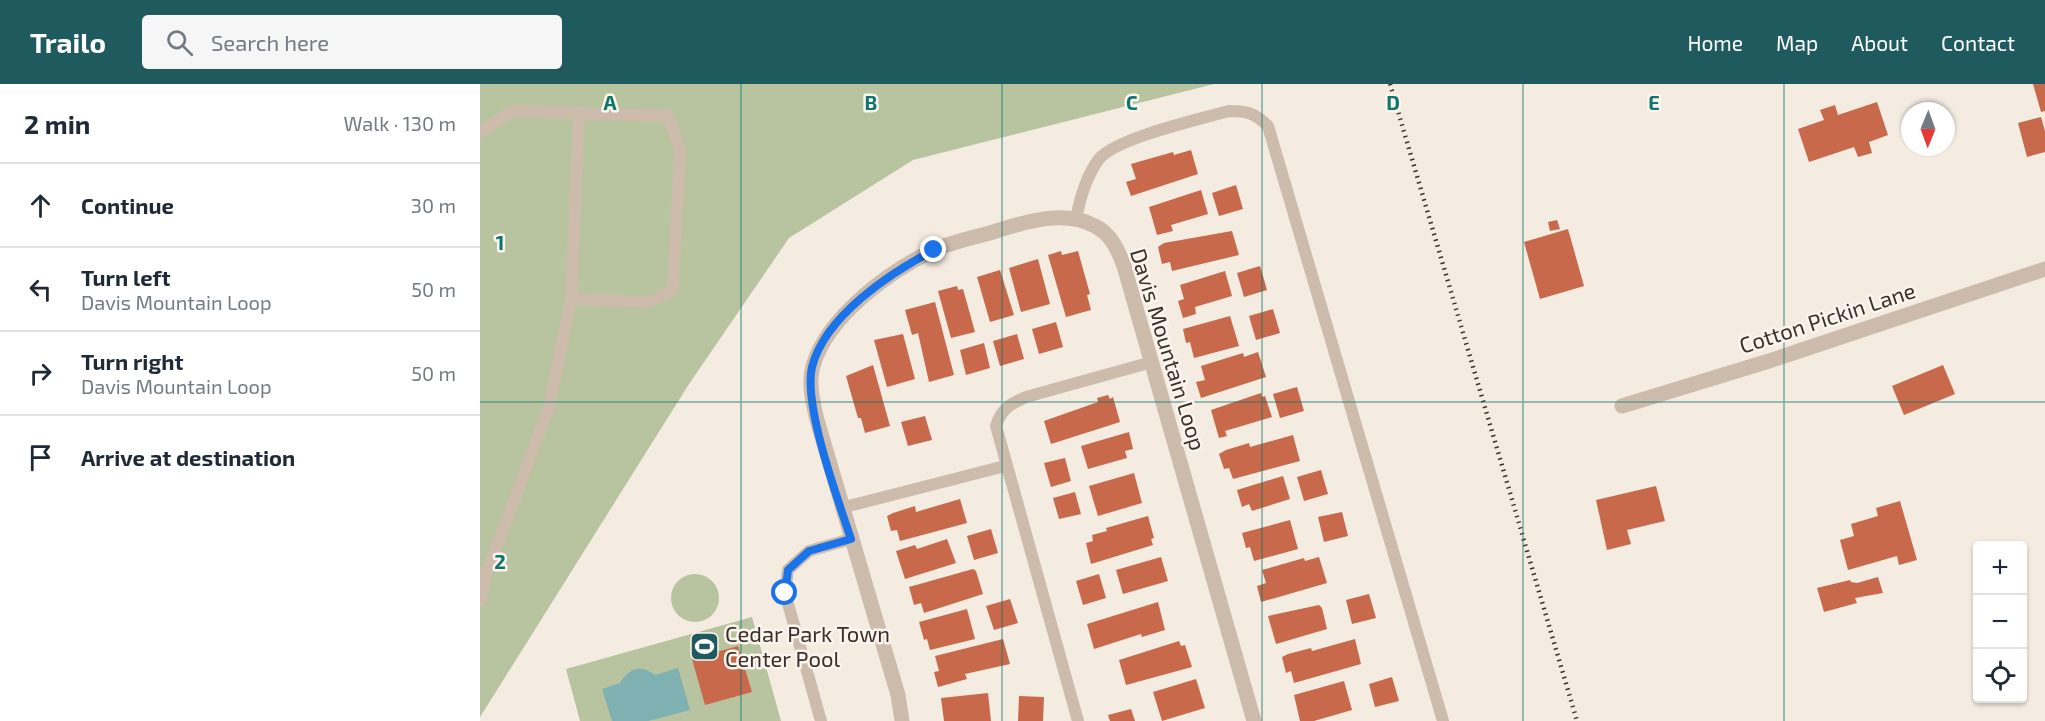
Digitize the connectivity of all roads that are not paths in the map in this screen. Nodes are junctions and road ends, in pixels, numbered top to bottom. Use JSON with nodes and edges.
{"nodes":[{"id":1,"x":579,"y":113,"type":"junction"},
{"id":2,"x":480,"y":132,"type":"edge"},
{"id":3,"x":1076,"y":219,"type":"junction"},
{"id":4,"x":2045,"y":269,"type":"edge"},
{"id":5,"x":571,"y":299,"type":"junction"},
{"id":6,"x":1152,"y":362,"type":"junction"},
{"id":7,"x":1622,"y":406,"type":"dead end"},
{"id":8,"x":1005,"y":466,"type":"junction"},
{"id":9,"x":841,"y":508,"type":"junction"},
{"id":10,"x":851,"y":539,"type":"junction"},
{"id":11,"x":483,"y":572,"type":"edge"},
{"id":12,"x":480,"y":600,"type":"edge"},
{"id":13,"x":821,"y":721,"type":"edge"},
{"id":14,"x":902,"y":721,"type":"edge"},
{"id":15,"x":1078,"y":721,"type":"edge"},
{"id":16,"x":1254,"y":721,"type":"edge"},
{"id":17,"x":1443,"y":721,"type":"edge"}],
"edges":[{"from":1,"to":2,"type":"lane"},
{"from":1,"to":5,"type":"lane"},
{"from":1,"to":5,"type":"lane"},
{"from":3,"to":6,"type":"street","name":"Davis Mountain Loop"},
{"from":3,"to":9,"type":"street","name":"Davis Mountain Loop"},
{"from":3,"to":17,"type":"lane"},
{"from":4,"to":7,"type":"street","name":"Cotton Pickin Lane"},
{"from":5,"to":11,"type":"lane"},
{"from":6,"to":8,"type":"lane"},
{"from":6,"to":16,"type":"street","name":"Davis Mountain Loop"},
{"from":8,"to":9,"type":"lane"},
{"from":8,"to":15,"type":"lane"},
{"from":9,"to":10,"type":"street","name":"Davis Mountain Loop"},
{"from":10,"to":13,"type":"lane"},
{"from":10,"to":14,"type":"street","name":"Davis Mountain Loop"},
{"from":11,"to":12,"type":"lane"}]}
